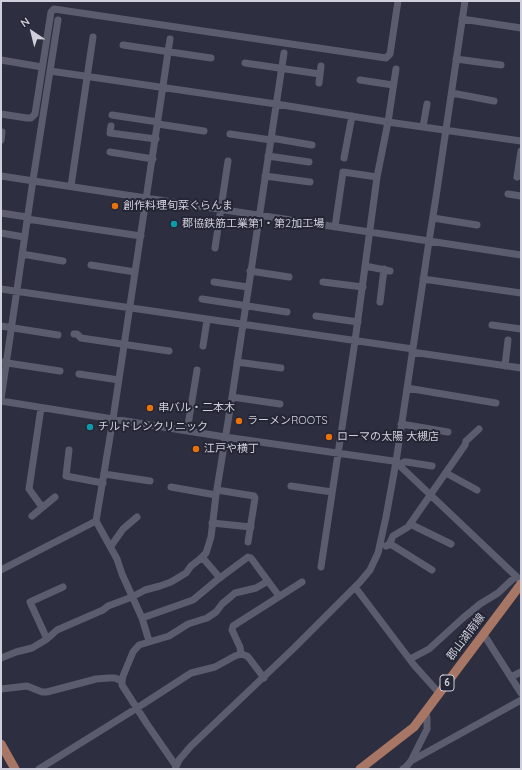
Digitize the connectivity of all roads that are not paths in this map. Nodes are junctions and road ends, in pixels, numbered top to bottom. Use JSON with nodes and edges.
{"nodes":[{"id":1,"x":398,"y":1,"type":"edge"},
{"id":2,"x":465,"y":1,"type":"edge"},
{"id":3,"x":462,"y":19,"type":"junction"},
{"id":4,"x":58,"y":20,"type":"dead end"},
{"id":5,"x":521,"y":28,"type":"edge"},
{"id":6,"x":93,"y":37,"type":"dead end"},
{"id":7,"x":170,"y":39,"type":"dead end"},
{"id":8,"x":123,"y":45,"type":"dead end"},
{"id":9,"x":168,"y":51,"type":"junction"},
{"id":10,"x":284,"y":53,"type":"dead end"},
{"id":11,"x":212,"y":58,"type":"dead end"},
{"id":12,"x":456,"y":59,"type":"junction"},
{"id":13,"x":1,"y":60,"type":"edge"},
{"id":14,"x":245,"y":63,"type":"dead end"},
{"id":15,"x":501,"y":65,"type":"dead end"},
{"id":16,"x":321,"y":66,"type":"dead end"},
{"id":17,"x":42,"y":67,"type":"junction"},
{"id":18,"x":282,"y":68,"type":"junction"},
{"id":19,"x":396,"y":69,"type":"dead end"},
{"id":20,"x":50,"y":71,"type":"junction"},
{"id":21,"x":320,"y":74,"type":"junction"},
{"id":22,"x":87,"y":76,"type":"junction"},
{"id":23,"x":360,"y":80,"type":"dead end"},
{"id":24,"x":319,"y":83,"type":"dead end"},
{"id":25,"x":393,"y":85,"type":"junction"},
{"id":26,"x":163,"y":88,"type":"junction"},
{"id":27,"x":452,"y":93,"type":"junction"},
{"id":28,"x":494,"y":101,"type":"dead end"},
{"id":29,"x":276,"y":104,"type":"junction"},
{"id":30,"x":427,"y":104,"type":"dead end"},
{"id":31,"x":1,"y":114,"type":"edge"},
{"id":32,"x":112,"y":115,"type":"dead end"},
{"id":33,"x":352,"y":116,"type":"junction"},
{"id":34,"x":388,"y":122,"type":"junction"},
{"id":35,"x":158,"y":123,"type":"junction"},
{"id":36,"x":111,"y":126,"type":"dead end"},
{"id":37,"x":423,"y":127,"type":"junction"},
{"id":38,"x":446,"y":130,"type":"junction"},
{"id":39,"x":204,"y":131,"type":"dead end"},
{"id":40,"x":2,"y":132,"type":"dead end"},
{"id":41,"x":230,"y":134,"type":"dead end"},
{"id":42,"x":156,"y":138,"type":"junction"},
{"id":43,"x":271,"y":139,"type":"junction"},
{"id":44,"x":1,"y":140,"type":"edge"},
{"id":45,"x":521,"y":141,"type":"edge"},
{"id":46,"x":312,"y":145,"type":"dead end"},
{"id":47,"x":521,"y":151,"type":"edge"},
{"id":48,"x":110,"y":152,"type":"dead end"},
{"id":49,"x":268,"y":156,"type":"junction"},
{"id":50,"x":344,"y":158,"type":"dead end"},
{"id":51,"x":153,"y":159,"type":"junction"},
{"id":52,"x":228,"y":161,"type":"dead end"},
{"id":53,"x":309,"y":162,"type":"dead end"},
{"id":54,"x":1,"y":176,"type":"edge"},
{"id":55,"x":265,"y":176,"type":"junction"},
{"id":56,"x":377,"y":177,"type":"junction"},
{"id":57,"x":517,"y":177,"type":"dead end"},
{"id":58,"x":32,"y":180,"type":"junction"},
{"id":59,"x":310,"y":182,"type":"dead end"},
{"id":60,"x":71,"y":186,"type":"junction"},
{"id":61,"x":508,"y":194,"type":"dead end"},
{"id":62,"x":521,"y":196,"type":"edge"},
{"id":63,"x":147,"y":198,"type":"junction"},
{"id":64,"x":221,"y":209,"type":"junction"},
{"id":65,"x":1,"y":213,"type":"edge"},
{"id":66,"x":259,"y":215,"type":"junction"},
{"id":67,"x":27,"y":218,"type":"junction"},
{"id":68,"x":433,"y":218,"type":"junction"},
{"id":69,"x":477,"y":225,"type":"dead end"},
{"id":70,"x":335,"y":226,"type":"junction"},
{"id":71,"x":370,"y":232,"type":"junction"},
{"id":72,"x":1,"y":233,"type":"edge"},
{"id":73,"x":141,"y":236,"type":"junction"},
{"id":74,"x":24,"y":237,"type":"junction"},
{"id":75,"x":429,"y":241,"type":"junction"},
{"id":76,"x":216,"y":248,"type":"dead end"},
{"id":77,"x":22,"y":254,"type":"junction"},
{"id":78,"x":521,"y":255,"type":"edge"},
{"id":79,"x":63,"y":261,"type":"dead end"},
{"id":80,"x":91,"y":265,"type":"dead end"},
{"id":81,"x":365,"y":266,"type":"junction"},
{"id":82,"x":250,"y":271,"type":"junction"},
{"id":83,"x":135,"y":272,"type":"junction"},
{"id":84,"x":289,"y":276,"type":"dead end"},
{"id":85,"x":423,"y":278,"type":"junction"},
{"id":86,"x":214,"y":282,"type":"dead end"},
{"id":87,"x":323,"y":282,"type":"dead end"},
{"id":88,"x":248,"y":287,"type":"junction"},
{"id":89,"x":363,"y":287,"type":"junction"},
{"id":90,"x":1,"y":289,"type":"edge"},
{"id":91,"x":17,"y":291,"type":"junction"},
{"id":92,"x":521,"y":294,"type":"edge"},
{"id":93,"x":202,"y":299,"type":"dead end"},
{"id":94,"x":380,"y":302,"type":"dead end"},
{"id":95,"x":245,"y":306,"type":"junction"},
{"id":96,"x":129,"y":308,"type":"junction"},
{"id":97,"x":287,"y":312,"type":"dead end"},
{"id":98,"x":316,"y":316,"type":"dead end"},
{"id":99,"x":207,"y":320,"type":"junction"},
{"id":100,"x":358,"y":322,"type":"junction"},
{"id":101,"x":242,"y":325,"type":"junction"},
{"id":102,"x":492,"y":325,"type":"dead end"},
{"id":103,"x":1,"y":326,"type":"edge"},
{"id":104,"x":12,"y":327,"type":"junction"},
{"id":105,"x":521,"y":329,"type":"edge"},
{"id":106,"x":58,"y":334,"type":"dead end"},
{"id":107,"x":74,"y":334,"type":"dead end"},
{"id":108,"x":508,"y":340,"type":"dead end"},
{"id":109,"x":355,"y":341,"type":"junction"},
{"id":110,"x":124,"y":344,"type":"junction"},
{"id":111,"x":203,"y":346,"type":"dead end"},
{"id":112,"x":412,"y":350,"type":"junction"},
{"id":113,"x":169,"y":351,"type":"dead end"},
{"id":114,"x":4,"y":362,"type":"edge"},
{"id":115,"x":237,"y":362,"type":"junction"},
{"id":116,"x":505,"y":366,"type":"junction"},
{"id":117,"x":281,"y":368,"type":"dead end"},
{"id":118,"x":521,"y":368,"type":"edge"},
{"id":119,"x":197,"y":370,"type":"dead end"},
{"id":120,"x":60,"y":371,"type":"dead end"},
{"id":121,"x":79,"y":374,"type":"dead end"},
{"id":122,"x":119,"y":380,"type":"junction"},
{"id":123,"x":407,"y":388,"type":"junction"},
{"id":124,"x":232,"y":397,"type":"junction"},
{"id":125,"x":1,"y":400,"type":"edge"},
{"id":126,"x":496,"y":403,"type":"dead end"},
{"id":127,"x":280,"y":404,"type":"dead end"},
{"id":128,"x":41,"y":408,"type":"junction"},
{"id":129,"x":113,"y":419,"type":"junction"},
{"id":130,"x":401,"y":424,"type":"junction"},
{"id":131,"x":479,"y":429,"type":"dead end"},
{"id":132,"x":187,"y":431,"type":"junction"},
{"id":133,"x":448,"y":432,"type":"dead end"},
{"id":134,"x":225,"y":437,"type":"junction"},
{"id":135,"x":69,"y":450,"type":"dead end"},
{"id":136,"x":337,"y":453,"type":"junction"},
{"id":137,"x":397,"y":463,"type":"junction"},
{"id":138,"x":432,"y":466,"type":"dead end"},
{"id":139,"x":446,"y":472,"type":"junction"},
{"id":140,"x":104,"y":474,"type":"junction"},
{"id":141,"x":150,"y":481,"type":"dead end"},
{"id":142,"x":103,"y":483,"type":"junction"},
{"id":143,"x":292,"y":486,"type":"dead end"},
{"id":144,"x":171,"y":487,"type":"dead end"},
{"id":145,"x":477,"y":490,"type":"dead end"},
{"id":146,"x":332,"y":492,"type":"junction"},
{"id":147,"x":216,"y":493,"type":"junction"},
{"id":148,"x":430,"y":495,"type":"junction"},
{"id":149,"x":55,"y":497,"type":"dead end"},
{"id":150,"x":42,"y":507,"type":"junction"},
{"id":151,"x":32,"y":516,"type":"dead end"},
{"id":152,"x":137,"y":517,"type":"dead end"},
{"id":153,"x":96,"y":522,"type":"junction"},
{"id":154,"x":212,"y":523,"type":"junction"},
{"id":155,"x":410,"y":524,"type":"junction"},
{"id":156,"x":251,"y":527,"type":"junction"},
{"id":157,"x":248,"y":542,"type":"dead end"},
{"id":158,"x":450,"y":544,"type":"dead end"},
{"id":159,"x":389,"y":545,"type":"junction"},
{"id":160,"x":111,"y":546,"type":"junction"},
{"id":161,"x":380,"y":547,"type":"junction"},
{"id":162,"x":202,"y":557,"type":"junction"},
{"id":163,"x":321,"y":567,"type":"dead end"},
{"id":164,"x":1,"y":570,"type":"edge"},
{"id":165,"x":432,"y":570,"type":"dead end"},
{"id":166,"x":518,"y":577,"type":"edge"},
{"id":167,"x":220,"y":578,"type":"junction"},
{"id":168,"x":268,"y":581,"type":"junction"},
{"id":169,"x":302,"y":582,"type":"dead end"},
{"id":170,"x":63,"y":586,"type":"dead end"},
{"id":171,"x":354,"y":587,"type":"junction"},
{"id":172,"x":279,"y":596,"type":"junction"},
{"id":173,"x":132,"y":597,"type":"junction"},
{"id":174,"x":142,"y":618,"type":"junction"},
{"id":175,"x":483,"y":635,"type":"junction"},
{"id":176,"x":47,"y":639,"type":"junction"},
{"id":177,"x":149,"y":641,"type":"junction"},
{"id":178,"x":241,"y":654,"type":"junction"},
{"id":179,"x":1,"y":658,"type":"edge"},
{"id":180,"x":410,"y":659,"type":"junction"},
{"id":181,"x":521,"y":672,"type":"edge"},
{"id":182,"x":511,"y":677,"type":"junction"},
{"id":183,"x":264,"y":678,"type":"junction"},
{"id":184,"x":122,"y":681,"type":"junction"},
{"id":185,"x":1,"y":689,"type":"edge"},
{"id":186,"x":439,"y":693,"type":"junction"},
{"id":187,"x":521,"y":693,"type":"edge"},
{"id":188,"x":521,"y":700,"type":"edge"},
{"id":189,"x":137,"y":708,"type":"junction"},
{"id":190,"x":425,"y":712,"type":"junction"},
{"id":191,"x":1,"y":744,"type":"edge"},
{"id":192,"x":176,"y":767,"type":"edge"},
{"id":193,"x":409,"y":767,"type":"edge"},
{"id":194,"x":14,"y":769,"type":"edge"},
{"id":195,"x":39,"y":769,"type":"edge"},
{"id":196,"x":360,"y":769,"type":"edge"}],
"edges":[{"from":1,"to":17,"type":"street"},
{"from":2,"to":3,"type":"street"},
{"from":3,"to":5,"type":"street"},
{"from":3,"to":12,"type":"street"},
{"from":4,"to":20,"type":"street"},
{"from":6,"to":22,"type":"street"},
{"from":7,"to":9,"type":"street"},
{"from":8,"to":9,"type":"street"},
{"from":9,"to":11,"type":"street"},
{"from":9,"to":26,"type":"street"},
{"from":10,"to":18,"type":"street"},
{"from":12,"to":15,"type":"street"},
{"from":12,"to":27,"type":"street"},
{"from":13,"to":17,"type":"street"},
{"from":14,"to":18,"type":"street"},
{"from":16,"to":21,"type":"street"},
{"from":17,"to":31,"type":"street"},
{"from":18,"to":21,"type":"street"},
{"from":18,"to":29,"type":"street"},
{"from":19,"to":25,"type":"street"},
{"from":20,"to":22,"type":"street"},
{"from":20,"to":58,"type":"street"},
{"from":21,"to":24,"type":"street"},
{"from":22,"to":26,"type":"street"},
{"from":22,"to":60,"type":"street"},
{"from":23,"to":25,"type":"street"},
{"from":25,"to":34,"type":"street"},
{"from":26,"to":29,"type":"street"},
{"from":26,"to":35,"type":"street"},
{"from":27,"to":28,"type":"street"},
{"from":27,"to":38,"type":"street"},
{"from":29,"to":33,"type":"street"},
{"from":29,"to":43,"type":"street"},
{"from":30,"to":37,"type":"street"},
{"from":32,"to":35,"type":"street"},
{"from":33,"to":34,"type":"street"},
{"from":33,"to":50,"type":"street"},
{"from":34,"to":37,"type":"street"},
{"from":34,"to":56,"type":"street"},
{"from":35,"to":39,"type":"street"},
{"from":35,"to":42,"type":"street"},
{"from":36,"to":42,"type":"street"},
{"from":37,"to":38,"type":"street"},
{"from":38,"to":45,"type":"street"},
{"from":38,"to":68,"type":"street"},
{"from":40,"to":44,"type":"street"},
{"from":41,"to":43,"type":"street"},
{"from":42,"to":51,"type":"street"},
{"from":43,"to":46,"type":"street"},
{"from":43,"to":49,"type":"street"},
{"from":47,"to":57,"type":"street"},
{"from":48,"to":51,"type":"street"},
{"from":49,"to":53,"type":"street"},
{"from":49,"to":55,"type":"street"},
{"from":51,"to":63,"type":"street"},
{"from":52,"to":64,"type":"street"},
{"from":54,"to":58,"type":"street"},
{"from":55,"to":59,"type":"street"},
{"from":55,"to":66,"type":"street"},
{"from":56,"to":70,"type":"street"},
{"from":56,"to":71,"type":"street"},
{"from":58,"to":60,"type":"street"},
{"from":58,"to":67,"type":"street"},
{"from":60,"to":63,"type":"street"},
{"from":61,"to":62,"type":"street"},
{"from":63,"to":64,"type":"street"},
{"from":63,"to":73,"type":"street"},
{"from":64,"to":66,"type":"street"},
{"from":64,"to":76,"type":"street"},
{"from":65,"to":67,"type":"street"},
{"from":66,"to":70,"type":"street"},
{"from":66,"to":82,"type":"street"},
{"from":67,"to":73,"type":"street"},
{"from":67,"to":74,"type":"street"},
{"from":68,"to":69,"type":"street"},
{"from":68,"to":75,"type":"street"},
{"from":70,"to":71,"type":"street"},
{"from":71,"to":75,"type":"street"},
{"from":71,"to":81,"type":"street"},
{"from":72,"to":74,"type":"street"},
{"from":73,"to":83,"type":"street"},
{"from":74,"to":77,"type":"street"},
{"from":75,"to":78,"type":"street"},
{"from":75,"to":85,"type":"street"},
{"from":77,"to":79,"type":"street"},
{"from":77,"to":91,"type":"street"},
{"from":80,"to":83,"type":"street"},
{"from":81,"to":89,"type":"street"},
{"from":81,"to":94,"type":"street"},
{"from":82,"to":84,"type":"street"},
{"from":82,"to":88,"type":"street"},
{"from":83,"to":96,"type":"street"},
{"from":85,"to":92,"type":"street"},
{"from":85,"to":112,"type":"street"},
{"from":86,"to":88,"type":"street"},
{"from":87,"to":89,"type":"street"},
{"from":88,"to":95,"type":"street"},
{"from":89,"to":100,"type":"street"},
{"from":90,"to":91,"type":"street"},
{"from":91,"to":96,"type":"street"},
{"from":91,"to":104,"type":"street"},
{"from":93,"to":95,"type":"street"},
{"from":95,"to":97,"type":"street"},
{"from":95,"to":101,"type":"street"},
{"from":96,"to":99,"type":"street"},
{"from":96,"to":110,"type":"street"},
{"from":98,"to":100,"type":"street"},
{"from":99,"to":101,"type":"street"},
{"from":99,"to":111,"type":"street"},
{"from":100,"to":109,"type":"street"},
{"from":101,"to":109,"type":"street"},
{"from":101,"to":115,"type":"street"},
{"from":102,"to":105,"type":"street"},
{"from":103,"to":104,"type":"street"},
{"from":104,"to":106,"type":"street"},
{"from":104,"to":114,"type":"street"},
{"from":107,"to":110,"type":"street"},
{"from":108,"to":116,"type":"street"},
{"from":109,"to":112,"type":"street"},
{"from":109,"to":136,"type":"street"},
{"from":110,"to":113,"type":"street"},
{"from":110,"to":122,"type":"street"},
{"from":112,"to":116,"type":"street"},
{"from":112,"to":123,"type":"street"},
{"from":114,"to":120,"type":"street"},
{"from":114,"to":125,"type":"street"},
{"from":115,"to":117,"type":"street"},
{"from":115,"to":124,"type":"street"},
{"from":116,"to":118,"type":"street"},
{"from":119,"to":132,"type":"street"},
{"from":121,"to":122,"type":"street"},
{"from":122,"to":129,"type":"street"},
{"from":123,"to":126,"type":"street"},
{"from":123,"to":130,"type":"street"},
{"from":124,"to":127,"type":"street"},
{"from":124,"to":134,"type":"street"},
{"from":125,"to":128,"type":"street"},
{"from":128,"to":129,"type":"street"},
{"from":128,"to":150,"type":"street"},
{"from":129,"to":132,"type":"street"},
{"from":129,"to":140,"type":"street"},
{"from":130,"to":133,"type":"street"},
{"from":130,"to":137,"type":"street"},
{"from":131,"to":139,"type":"street"},
{"from":132,"to":134,"type":"street"},
{"from":134,"to":136,"type":"street"},
{"from":134,"to":147,"type":"street"},
{"from":135,"to":142,"type":"street"},
{"from":136,"to":137,"type":"street"},
{"from":136,"to":146,"type":"street"},
{"from":137,"to":138,"type":"street"},
{"from":137,"to":148,"type":"street"},
{"from":137,"to":161,"type":"street"},
{"from":139,"to":145,"type":"street"},
{"from":139,"to":148,"type":"street"},
{"from":140,"to":141,"type":"street"},
{"from":140,"to":142,"type":"street"},
{"from":142,"to":153,"type":"street"},
{"from":143,"to":146,"type":"street"},
{"from":144,"to":147,"type":"street"},
{"from":146,"to":163,"type":"street"},
{"from":147,"to":154,"type":"street"},
{"from":147,"to":156,"type":"street"},
{"from":148,"to":155,"type":"street"},
{"from":148,"to":166,"type":"street"},
{"from":149,"to":150,"type":"street"},
{"from":150,"to":151,"type":"street"},
{"from":152,"to":160,"type":"street"},
{"from":153,"to":160,"type":"street"},
{"from":153,"to":164,"type":"street"},
{"from":154,"to":156,"type":"street"},
{"from":154,"to":162,"type":"street"},
{"from":155,"to":158,"type":"street"},
{"from":155,"to":159,"type":"street"},
{"from":156,"to":157,"type":"street"},
{"from":159,"to":161,"type":"street"},
{"from":159,"to":165,"type":"street"},
{"from":160,"to":173,"type":"street"},
{"from":161,"to":171,"type":"street"},
{"from":162,"to":167,"type":"street"},
{"from":162,"to":173,"type":"street"},
{"from":166,"to":175,"type":"main road","name":"郡山湖南線","number":"6"},
{"from":166,"to":180,"type":"street"},
{"from":167,"to":168,"type":"street"},
{"from":167,"to":174,"type":"street"},
{"from":168,"to":172,"type":"street"},
{"from":168,"to":177,"type":"street"},
{"from":169,"to":172,"type":"street"},
{"from":170,"to":176,"type":"street"},
{"from":171,"to":180,"type":"street"},
{"from":171,"to":183,"type":"street"},
{"from":172,"to":178,"type":"street"},
{"from":173,"to":174,"type":"street"},
{"from":173,"to":176,"type":"street"},
{"from":174,"to":177,"type":"street"},
{"from":175,"to":182,"type":"street"},
{"from":175,"to":186,"type":"main road","name":"郡山湖南線","number":"6"},
{"from":176,"to":179,"type":"street"},
{"from":177,"to":184,"type":"street"},
{"from":178,"to":183,"type":"street"},
{"from":178,"to":189,"type":"street"},
{"from":180,"to":186,"type":"street"},
{"from":181,"to":182,"type":"street"},
{"from":182,"to":187,"type":"street"},
{"from":183,"to":192,"type":"street"},
{"from":184,"to":185,"type":"street"},
{"from":184,"to":189,"type":"street"},
{"from":186,"to":190,"type":"main road","name":"郡山湖南線","number":"6"},
{"from":188,"to":193,"type":"street"},
{"from":189,"to":192,"type":"street"},
{"from":189,"to":195,"type":"street"},
{"from":190,"to":193,"type":"street"},
{"from":190,"to":196,"type":"main road","name":"郡山湖南線","number":"6"},
{"from":191,"to":194,"type":"main road"}]}
